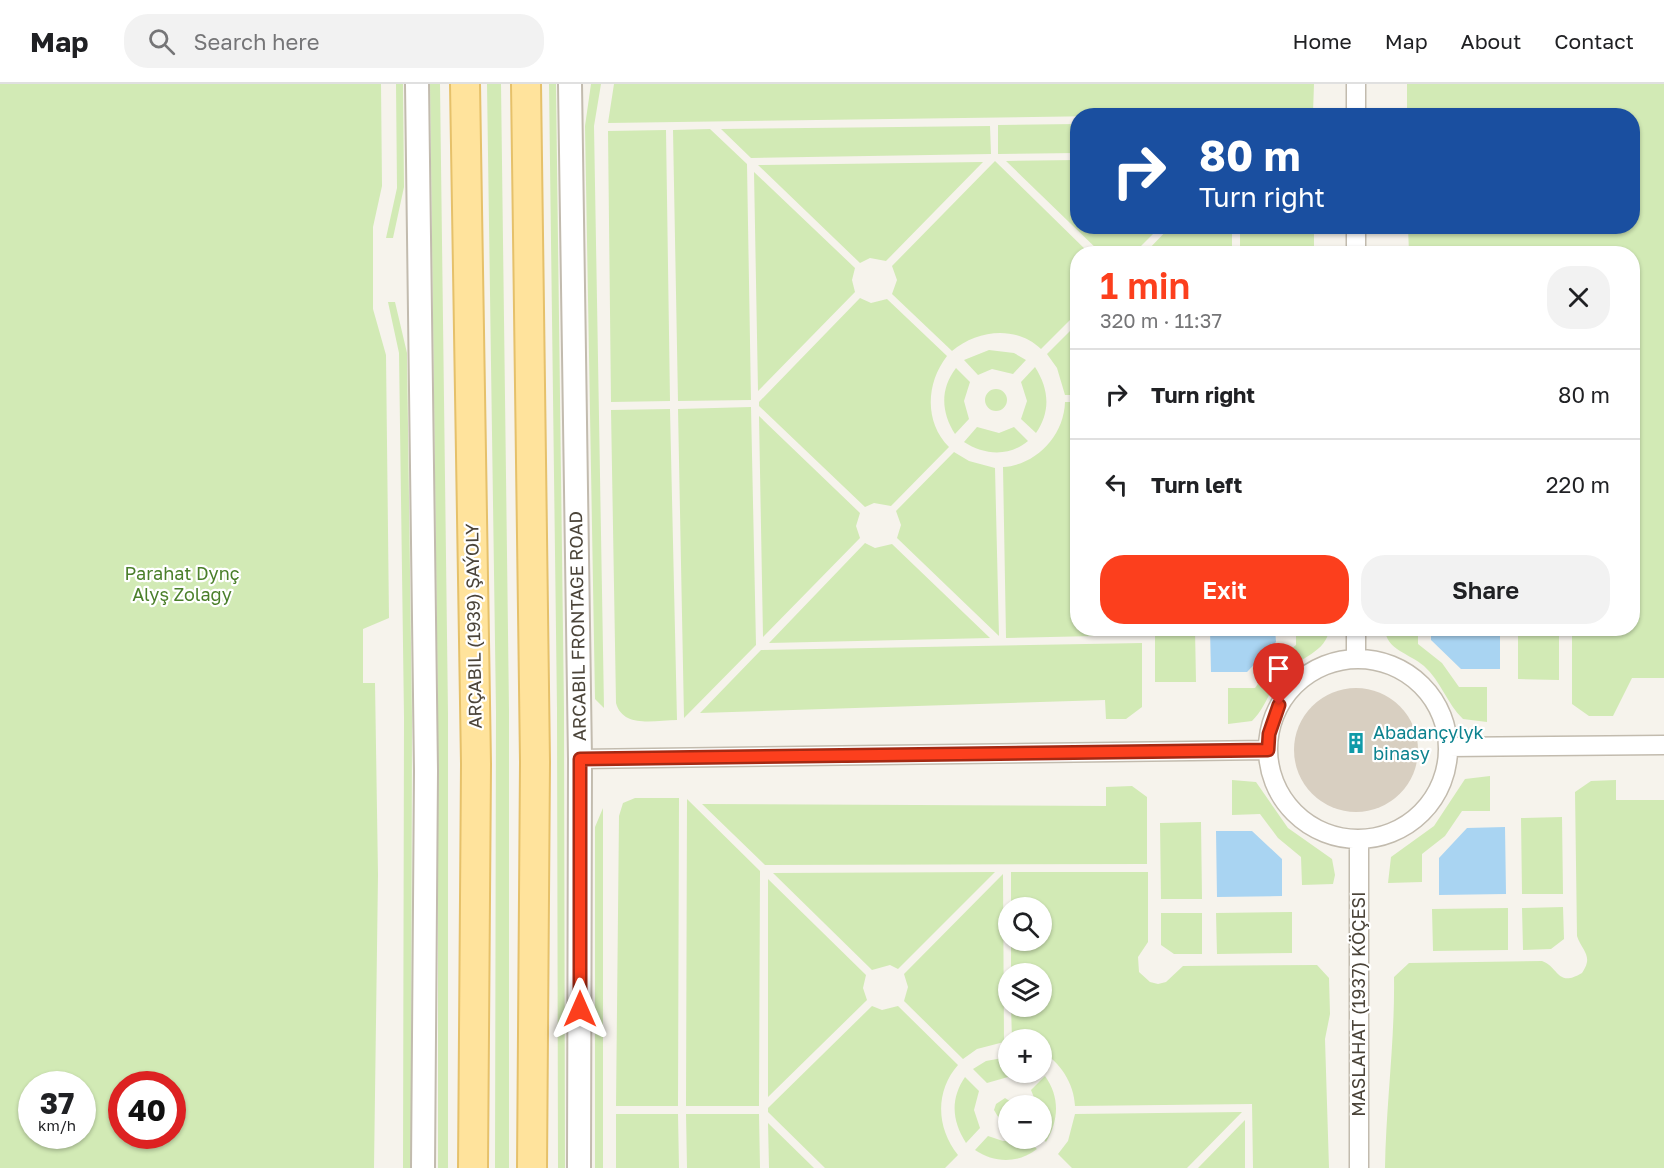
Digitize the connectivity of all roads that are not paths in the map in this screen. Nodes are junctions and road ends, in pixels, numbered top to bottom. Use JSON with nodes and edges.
{"nodes":[{"id":1,"x":417,"y":84,"type":"edge"},
{"id":2,"x":465,"y":84,"type":"edge"},
{"id":3,"x":526,"y":84,"type":"edge"},
{"id":4,"x":570,"y":84,"type":"edge"},
{"id":5,"x":1356,"y":84,"type":"edge"},
{"id":6,"x":1356,"y":108,"type":"edge"},
{"id":7,"x":1356,"y":636,"type":"edge"},
{"id":8,"x":1356,"y":658,"type":"junction"},
{"id":9,"x":1664,"y":745,"type":"edge"},
{"id":10,"x":1448,"y":747,"type":"junction"},
{"id":11,"x":1268,"y":750,"type":"junction"},
{"id":12,"x":580,"y":759,"type":"junction"},
{"id":13,"x":1359,"y":839,"type":"junction"},
{"id":14,"x":423,"y":1168,"type":"edge"},
{"id":15,"x":473,"y":1168,"type":"edge"},
{"id":16,"x":532,"y":1168,"type":"edge"},
{"id":17,"x":579,"y":1168,"type":"edge"},
{"id":18,"x":1359,"y":1168,"type":"edge"}],
"edges":[{"from":1,"to":14,"type":"street"},
{"from":2,"to":15,"type":"main road","name":"ARÇABIL (1939) ŞAÝOLY"},
{"from":3,"to":16,"type":"main road"},
{"from":4,"to":12,"type":"street","name":"ARCABIL FRONTAGE ROAD"},
{"from":5,"to":6,"type":"street"},
{"from":7,"to":8,"type":"street"},
{"from":8,"to":10,"type":"street"},
{"from":8,"to":11,"type":"street"},
{"from":9,"to":10,"type":"street"},
{"from":10,"to":13,"type":"street"},
{"from":11,"to":12,"type":"street"},
{"from":11,"to":13,"type":"street"},
{"from":12,"to":17,"type":"street","name":"ARCABIL FRONTAGE ROAD"},
{"from":13,"to":18,"type":"street","name":"MASLAHAT (1937) KÖÇESI"}]}
